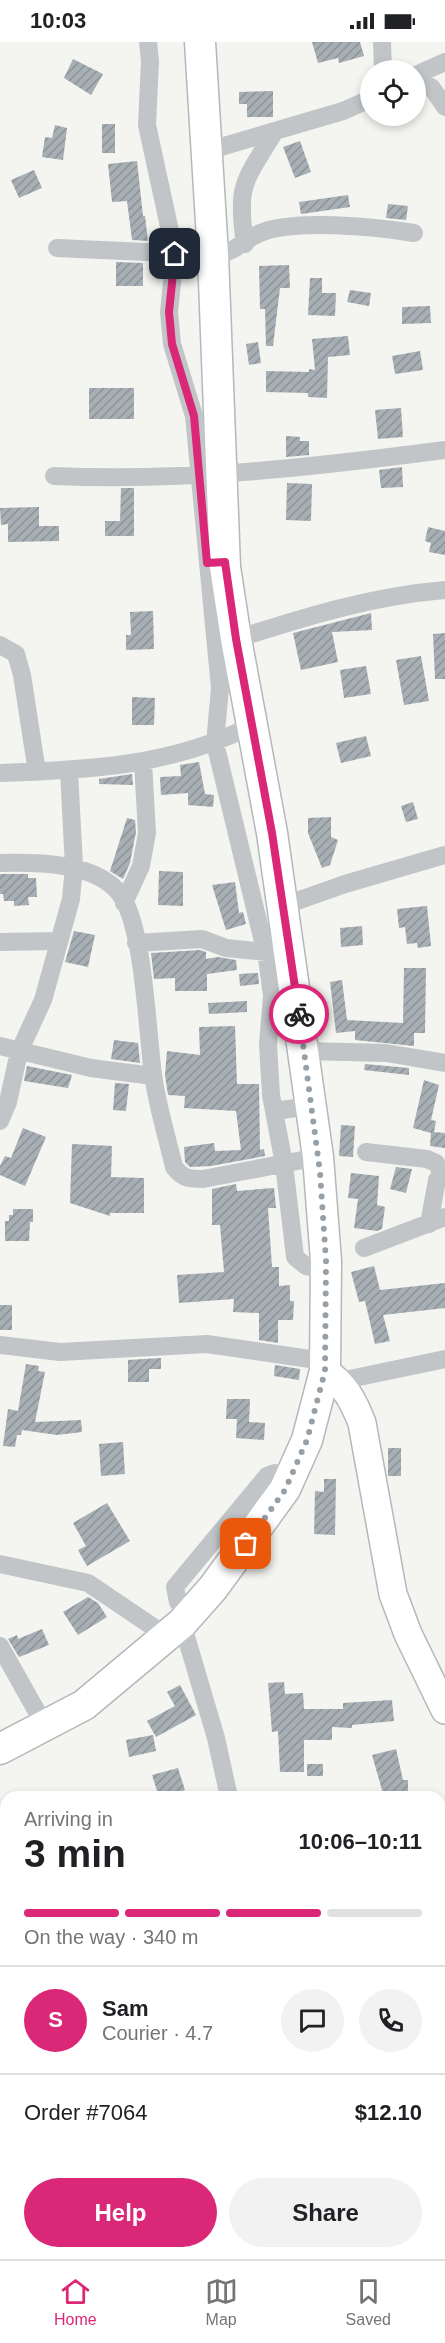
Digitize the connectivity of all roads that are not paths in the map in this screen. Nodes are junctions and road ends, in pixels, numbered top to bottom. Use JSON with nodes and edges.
{"nodes":[{"id":1,"x":148,"y":42,"type":"edge"},
{"id":2,"x":200,"y":42,"type":"edge"},
{"id":3,"x":382,"y":42,"type":"edge"},
{"id":4,"x":383,"y":60,"type":"edge"},
{"id":5,"x":445,"y":62,"type":"edge"},
{"id":6,"x":426,"y":71,"type":"edge"},
{"id":7,"x":426,"y":84,"type":"edge"},
{"id":8,"x":360,"y":103,"type":"edge"},
{"id":9,"x":445,"y":107,"type":"edge"},
{"id":10,"x":275,"y":131,"type":"junction"},
{"id":11,"x":207,"y":151,"type":"junction"},
{"id":12,"x":414,"y":234,"type":"dead end"},
{"id":13,"x":245,"y":244,"type":"junction"},
{"id":14,"x":57,"y":248,"type":"dead end"},
{"id":15,"x":175,"y":254,"type":"junction"},
{"id":16,"x":213,"y":255,"type":"junction"},
{"id":17,"x":445,"y":450,"type":"edge"},
{"id":18,"x":210,"y":474,"type":"junction"},
{"id":19,"x":54,"y":476,"type":"dead end"},
{"id":20,"x":216,"y":563,"type":"junction"},
{"id":21,"x":445,"y":590,"type":"edge"},
{"id":22,"x":236,"y":639,"type":"junction"},
{"id":23,"x":0,"y":645,"type":"edge"},
{"id":24,"x":253,"y":725,"type":"junction"},
{"id":25,"x":215,"y":743,"type":"junction"},
{"id":26,"x":143,"y":762,"type":"junction"},
{"id":27,"x":69,"y":770,"type":"junction"},
{"id":28,"x":37,"y":772,"type":"junction"},
{"id":29,"x":0,"y":773,"type":"edge"},
{"id":30,"x":445,"y":855,"type":"edge"},
{"id":31,"x":0,"y":863,"type":"edge"},
{"id":32,"x":74,"y":867,"type":"junction"},
{"id":33,"x":124,"y":903,"type":"junction"},
{"id":34,"x":283,"y":906,"type":"junction"},
{"id":35,"x":59,"y":941,"type":"junction"},
{"id":36,"x":0,"y":942,"type":"edge"},
{"id":37,"x":136,"y":943,"type":"junction"},
{"id":38,"x":278,"y":953,"type":"junction"},
{"id":39,"x":0,"y":1046,"type":"edge"},
{"id":40,"x":19,"y":1052,"type":"junction"},
{"id":41,"x":304,"y":1052,"type":"junction"},
{"id":42,"x":445,"y":1063,"type":"edge"},
{"id":43,"x":153,"y":1076,"type":"junction"},
{"id":44,"x":311,"y":1106,"type":"junction"},
{"id":45,"x":274,"y":1111,"type":"junction"},
{"id":46,"x":0,"y":1120,"type":"edge"},
{"id":47,"x":366,"y":1152,"type":"dead end"},
{"id":48,"x":318,"y":1157,"type":"junction"},
{"id":49,"x":284,"y":1164,"type":"junction"},
{"id":50,"x":443,"y":1174,"type":"edge"},
{"id":51,"x":437,"y":1221,"type":"edge"},
{"id":52,"x":364,"y":1248,"type":"dead end"},
{"id":53,"x":327,"y":1271,"type":"junction"},
{"id":54,"x":0,"y":1345,"type":"edge"},
{"id":55,"x":445,"y":1359,"type":"edge"},
{"id":56,"x":330,"y":1371,"type":"junction"},
{"id":57,"x":0,"y":1564,"type":"edge"},
{"id":58,"x":178,"y":1624,"type":"junction"},
{"id":59,"x":0,"y":1646,"type":"edge"},
{"id":60,"x":445,"y":1710,"type":"edge"},
{"id":61,"x":45,"y":1726,"type":"junction"},
{"id":62,"x":0,"y":1749,"type":"edge"},
{"id":63,"x":228,"y":1791,"type":"edge"}],
"edges":[{"from":1,"to":15,"type":"street"},
{"from":2,"to":11,"type":"main road"},
{"from":3,"to":4,"type":"street"},
{"from":5,"to":6,"type":"street"},
{"from":7,"to":9,"type":"street"},
{"from":8,"to":10,"type":"street"},
{"from":10,"to":11,"type":"street"},
{"from":10,"to":13,"type":"street"},
{"from":11,"to":16,"type":"main road"},
{"from":12,"to":13,"type":"street"},
{"from":13,"to":16,"type":"street"},
{"from":14,"to":15,"type":"street"},
{"from":15,"to":16,"type":"street"},
{"from":15,"to":18,"type":"street"},
{"from":16,"to":18,"type":"main road"},
{"from":17,"to":18,"type":"street"},
{"from":18,"to":19,"type":"street"},
{"from":18,"to":20,"type":"main road"},
{"from":20,"to":22,"type":"main road"},
{"from":20,"to":25,"type":"street"},
{"from":21,"to":22,"type":"street"},
{"from":22,"to":24,"type":"main road"},
{"from":23,"to":28,"type":"street"},
{"from":24,"to":25,"type":"street"},
{"from":24,"to":34,"type":"main road"},
{"from":25,"to":26,"type":"street"},
{"from":25,"to":38,"type":"street"},
{"from":26,"to":27,"type":"street"},
{"from":26,"to":33,"type":"street"},
{"from":27,"to":28,"type":"street"},
{"from":27,"to":32,"type":"street"},
{"from":28,"to":29,"type":"street"},
{"from":30,"to":34,"type":"street"},
{"from":31,"to":32,"type":"street"},
{"from":32,"to":33,"type":"street"},
{"from":32,"to":35,"type":"street"},
{"from":33,"to":37,"type":"street"},
{"from":34,"to":38,"type":"main road"},
{"from":35,"to":36,"type":"street"},
{"from":35,"to":40,"type":"street"},
{"from":37,"to":38,"type":"street"},
{"from":37,"to":43,"type":"street"},
{"from":38,"to":41,"type":"main road"},
{"from":38,"to":45,"type":"street"},
{"from":39,"to":40,"type":"street"},
{"from":40,"to":43,"type":"street"},
{"from":40,"to":46,"type":"street"},
{"from":41,"to":42,"type":"street"},
{"from":41,"to":44,"type":"main road"},
{"from":43,"to":49,"type":"street"},
{"from":44,"to":45,"type":"street"},
{"from":44,"to":48,"type":"main road"},
{"from":45,"to":49,"type":"street"},
{"from":47,"to":50,"type":"street"},
{"from":48,"to":49,"type":"street"},
{"from":48,"to":53,"type":"main road"},
{"from":49,"to":53,"type":"street"},
{"from":50,"to":51,"type":"street"},
{"from":51,"to":52,"type":"street"},
{"from":53,"to":56,"type":"main road"},
{"from":54,"to":56,"type":"street"},
{"from":55,"to":56,"type":"street"},
{"from":56,"to":58,"type":"main road"},
{"from":56,"to":60,"type":"street"},
{"from":57,"to":58,"type":"street"},
{"from":58,"to":61,"type":"main road"},
{"from":58,"to":63,"type":"street"},
{"from":59,"to":61,"type":"street"},
{"from":61,"to":62,"type":"main road"}]}
